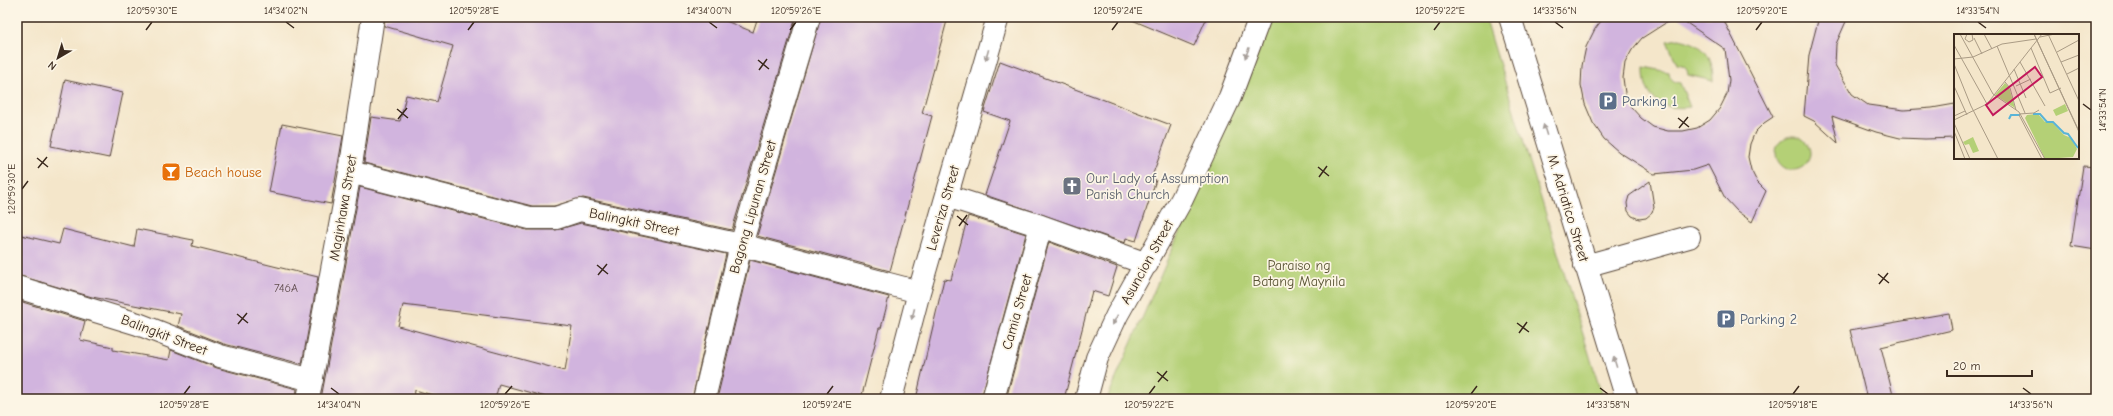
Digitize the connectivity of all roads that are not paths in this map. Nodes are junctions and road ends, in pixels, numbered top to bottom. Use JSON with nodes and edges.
{"nodes":[{"id":1,"x":373,"y":17,"type":"edge"},
{"id":2,"x":809,"y":17,"type":"edge"},
{"id":3,"x":998,"y":17,"type":"edge"},
{"id":4,"x":1260,"y":17,"type":"edge"},
{"id":5,"x":1510,"y":17,"type":"edge"},
{"id":6,"x":350,"y":172,"type":"junction"},
{"id":7,"x":947,"y":196,"type":"junction"},
{"id":8,"x":1041,"y":226,"type":"junction"},
{"id":9,"x":1689,"y":237,"type":"dead end"},
{"id":10,"x":741,"y":245,"type":"junction"},
{"id":11,"x":1147,"y":264,"type":"junction"},
{"id":12,"x":1585,"y":266,"type":"junction"},
{"id":13,"x":17,"y":287,"type":"edge"},
{"id":14,"x":919,"y":292,"type":"junction"},
{"id":15,"x":310,"y":389,"type":"edge"},
{"id":16,"x":704,"y":399,"type":"edge"},
{"id":17,"x":891,"y":399,"type":"edge"},
{"id":18,"x":993,"y":399,"type":"edge"},
{"id":19,"x":1086,"y":399,"type":"edge"},
{"id":20,"x":1626,"y":399,"type":"edge"}],
"edges":[{"from":1,"to":6,"type":"street","name":"Maginhawa Street"},
{"from":2,"to":10,"type":"street","name":"Bagong Lipunan Street"},
{"from":3,"to":7,"type":"street","name":"Leveriza Street","one_way":true},
{"from":4,"to":11,"type":"street","name":"Asuncion Street","one_way":true},
{"from":12,"to":5,"type":"street","name":"M. Adriatico Street","one_way":true},
{"from":6,"to":10,"type":"street","name":"Balingkit Street"},
{"from":6,"to":15,"type":"street","name":"Maginhawa Street"},
{"from":7,"to":8,"type":"street"},
{"from":7,"to":14,"type":"street","name":"Leveriza Street"},
{"from":8,"to":11,"type":"street"},
{"from":8,"to":18,"type":"street","name":"Camia Street"},
{"from":9,"to":12,"type":"street"},
{"from":10,"to":14,"type":"street","name":"Balingkit Street"},
{"from":10,"to":16,"type":"street","name":"Bagong Lipunan Street"},
{"from":11,"to":19,"type":"street","name":"Asuncion Street","one_way":true},
{"from":20,"to":12,"type":"street","name":"M. Adriatico Street","one_way":true},
{"from":13,"to":15,"type":"street","name":"Balingkit Street"},
{"from":14,"to":17,"type":"street","name":"Leveriza Street","one_way":true}]}
